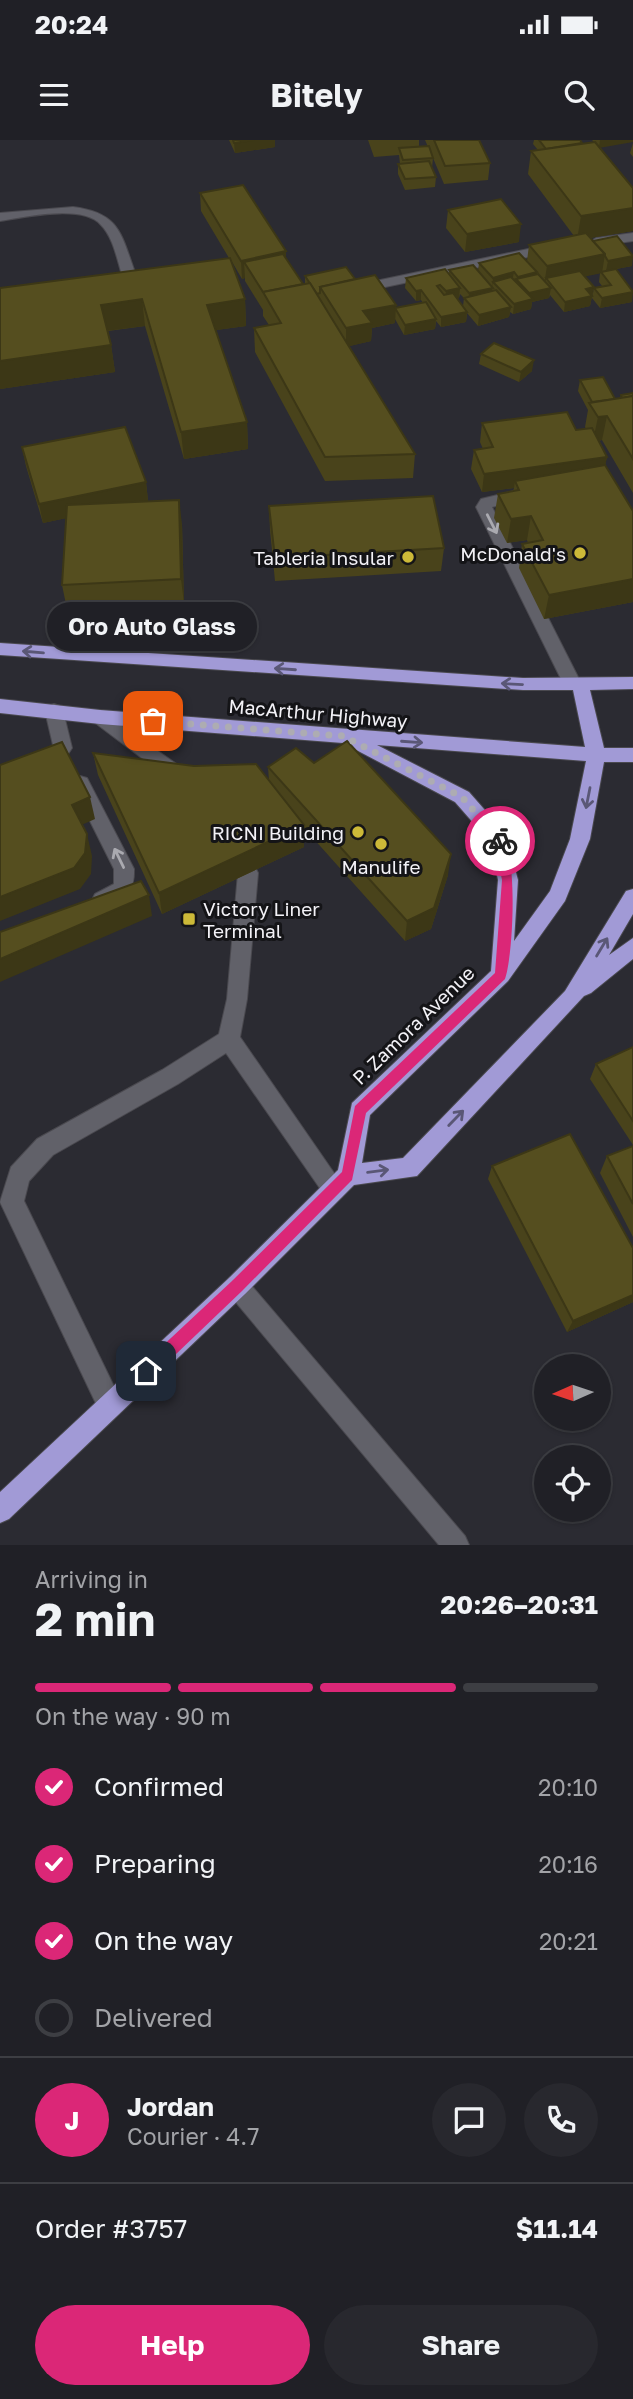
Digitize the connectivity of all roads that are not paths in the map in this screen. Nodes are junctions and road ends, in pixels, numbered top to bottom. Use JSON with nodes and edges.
{"nodes":[{"id":1,"x":0,"y":217,"type":"edge"},
{"id":2,"x":633,"y":236,"type":"edge"},
{"id":3,"x":130,"y":275,"type":"edge"},
{"id":4,"x":366,"y":287,"type":"edge"},
{"id":5,"x":538,"y":490,"type":"edge"},
{"id":6,"x":0,"y":649,"type":"edge"},
{"id":7,"x":576,"y":683,"type":"junction"},
{"id":8,"x":633,"y":683,"type":"edge"},
{"id":9,"x":0,"y":706,"type":"edge"},
{"id":10,"x":54,"y":711,"type":"junction"},
{"id":11,"x":100,"y":717,"type":"junction"},
{"id":12,"x":343,"y":736,"type":"junction"},
{"id":13,"x":63,"y":748,"type":"junction"},
{"id":14,"x":596,"y":755,"type":"junction"},
{"id":15,"x":633,"y":755,"type":"edge"},
{"id":16,"x":0,"y":778,"type":"edge"},
{"id":17,"x":196,"y":789,"type":"edge"},
{"id":18,"x":248,"y":873,"type":"edge"},
{"id":19,"x":633,"y":897,"type":"edge"},
{"id":20,"x":84,"y":907,"type":"edge"},
{"id":21,"x":633,"y":947,"type":"edge"},
{"id":22,"x":500,"y":975,"type":"junction"},
{"id":23,"x":572,"y":996,"type":"junction"},
{"id":24,"x":229,"y":1039,"type":"junction"},
{"id":25,"x":341,"y":1182,"type":"junction"},
{"id":26,"x":237,"y":1286,"type":"junction"},
{"id":27,"x":110,"y":1405,"type":"junction"},
{"id":28,"x":0,"y":1510,"type":"edge"},
{"id":29,"x":456,"y":1545,"type":"edge"}],
"edges":[{"from":1,"to":3,"type":"street"},
{"from":2,"to":4,"type":"street"},
{"from":5,"to":7,"type":"street","one_way":true},
{"from":7,"to":6,"type":"highway","name":"MacArthur Highway","one_way":true},
{"from":7,"to":8,"type":"highway","name":"MacArthur Highway"},
{"from":7,"to":14,"type":"highway","name":"P. Zamora Avenue"},
{"from":9,"to":10,"type":"highway","name":"MacArthur Highway"},
{"from":10,"to":11,"type":"highway","name":"MacArthur Highway"},
{"from":10,"to":13,"type":"street"},
{"from":11,"to":12,"type":"highway","name":"MacArthur Highway"},
{"from":11,"to":17,"type":"street"},
{"from":12,"to":14,"type":"highway","name":"MacArthur Highway","one_way":true},
{"from":12,"to":22,"type":"highway"},
{"from":13,"to":16,"type":"street"},
{"from":20,"to":13,"type":"street","one_way":true},
{"from":14,"to":15,"type":"highway","name":"MacArthur Highway"},
{"from":14,"to":22,"type":"highway","name":"P. Zamora Avenue","one_way":true},
{"from":18,"to":24,"type":"street"},
{"from":23,"to":19,"type":"highway","one_way":true},
{"from":21,"to":23,"type":"highway"},
{"from":22,"to":25,"type":"highway","name":"P. Zamora Avenue"},
{"from":25,"to":23,"type":"highway","one_way":true},
{"from":24,"to":25,"type":"street"},
{"from":24,"to":27,"type":"street"},
{"from":25,"to":26,"type":"highway"},
{"from":26,"to":27,"type":"highway"},
{"from":26,"to":29,"type":"street"},
{"from":27,"to":28,"type":"highway"}]}
